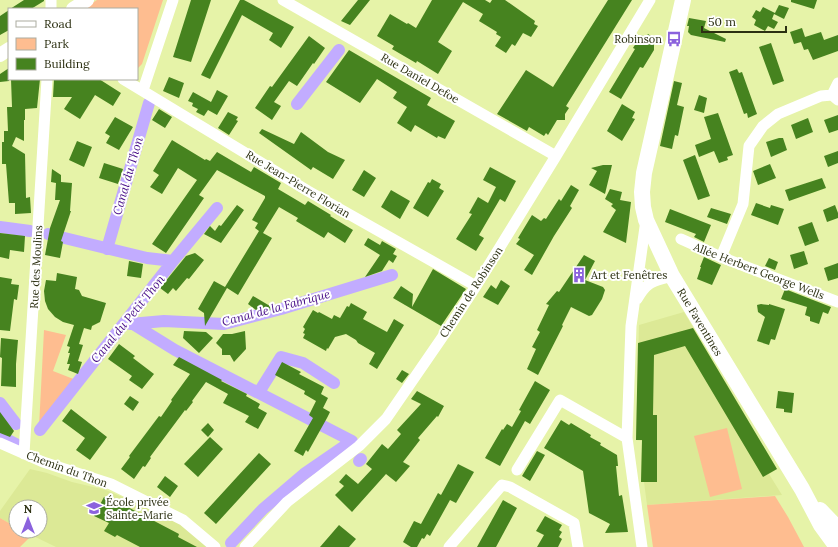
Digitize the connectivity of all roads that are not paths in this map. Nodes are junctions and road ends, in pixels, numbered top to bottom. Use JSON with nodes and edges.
{"nodes":[{"id":1,"x":87,"y":0,"type":"edge"},
{"id":2,"x":173,"y":0,"type":"edge"},
{"id":3,"x":283,"y":0,"type":"edge"},
{"id":4,"x":650,"y":0,"type":"edge"},
{"id":5,"x":683,"y":0,"type":"edge"},
{"id":6,"x":75,"y":8,"type":"edge"},
{"id":7,"x":47,"y":80,"type":"edge"},
{"id":8,"x":125,"y":80,"type":"edge"},
{"id":9,"x":838,"y":83,"type":"edge"},
{"id":10,"x":143,"y":90,"type":"junction"},
{"id":11,"x":835,"y":98,"type":"edge"},
{"id":12,"x":556,"y":156,"type":"junction"},
{"id":13,"x":646,"y":220,"type":"junction"},
{"id":14,"x":681,"y":239,"type":"dead end"},
{"id":15,"x":721,"y":257,"type":"junction"},
{"id":16,"x":672,"y":276,"type":"junction"},
{"id":17,"x":476,"y":286,"type":"junction"},
{"id":18,"x":636,"y":301,"type":"junction"},
{"id":19,"x":838,"y":302,"type":"edge"},
{"id":20,"x":627,"y":438,"type":"junction"},
{"id":21,"x":0,"y":443,"type":"edge"},
{"id":22,"x":28,"y":456,"type":"junction"},
{"id":23,"x":517,"y":470,"type":"dead end"},
{"id":24,"x":802,"y":489,"type":"junction"},
{"id":25,"x":838,"y":529,"type":"edge"},
{"id":26,"x":444,"y":546,"type":"edge"},
{"id":27,"x":215,"y":547,"type":"edge"},
{"id":28,"x":245,"y":547,"type":"edge"},
{"id":29,"x":578,"y":547,"type":"edge"},
{"id":30,"x":642,"y":547,"type":"edge"},
{"id":31,"x":837,"y":547,"type":"edge"}],
"edges":[{"from":1,"to":6,"type":"street"},
{"from":2,"to":10,"type":"street"},
{"from":3,"to":12,"type":"street","name":"Rue Daniel Defoe"},
{"from":4,"to":12,"type":"street","name":"Chemin de Robinson"},
{"from":5,"to":13,"type":"main road","name":"Rue Faventines"},
{"from":7,"to":22,"type":"street","name":"Rue des Moulins"},
{"from":8,"to":10,"type":"street","name":"Rue Jean-Pierre Florian"},
{"from":9,"to":11,"type":"street"},
{"from":10,"to":17,"type":"street","name":"Rue Jean-Pierre Florian"},
{"from":11,"to":15,"type":"street"},
{"from":12,"to":17,"type":"street","name":"Chemin de Robinson"},
{"from":13,"to":16,"type":"main road","name":"Rue Faventines"},
{"from":13,"to":18,"type":"street"},
{"from":14,"to":15,"type":"street","name":"Allée Herbert George Wells"},
{"from":15,"to":19,"type":"street","name":"Allée Herbert George Wells"},
{"from":16,"to":18,"type":"street"},
{"from":16,"to":24,"type":"main road","name":"Rue Faventines"},
{"from":17,"to":28,"type":"street","name":"Chemin de Robinson"},
{"from":18,"to":20,"type":"street"},
{"from":20,"to":23,"type":"street"},
{"from":20,"to":30,"type":"street"},
{"from":21,"to":22,"type":"street","name":"Chemin du Thon"},
{"from":22,"to":27,"type":"street","name":"Chemin du Thon"},
{"from":24,"to":25,"type":"main road","name":"Rue Faventines"},
{"from":24,"to":31,"type":"main road","name":"Rue Faventines"},
{"from":26,"to":29,"type":"street"}]}
